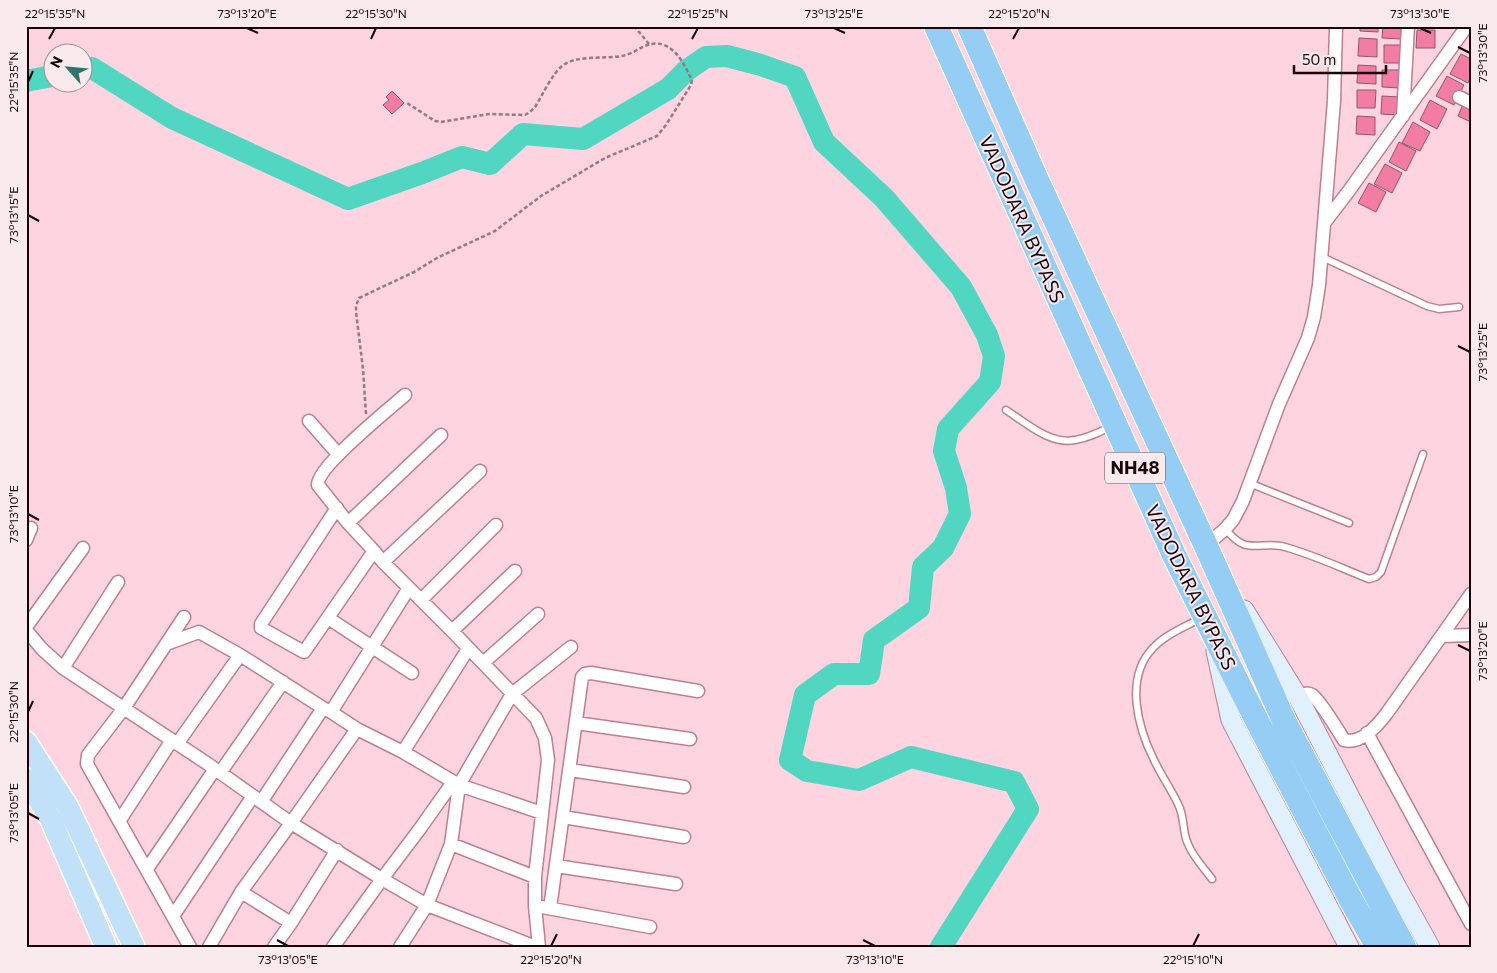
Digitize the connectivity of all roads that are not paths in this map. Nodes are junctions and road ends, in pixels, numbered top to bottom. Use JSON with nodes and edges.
{"nodes":[{"id":1,"x":936,"y":26,"type":"edge"},
{"id":2,"x":969,"y":26,"type":"edge"},
{"id":3,"x":1336,"y":26,"type":"edge"},
{"id":4,"x":1408,"y":26,"type":"edge"},
{"id":5,"x":1467,"y":26,"type":"edge"},
{"id":6,"x":1403,"y":116,"type":"junction"},
{"id":7,"x":1325,"y":222,"type":"junction"},
{"id":8,"x":1322,"y":258,"type":"junction"},
{"id":9,"x":1459,"y":307,"type":"dead end"},
{"id":10,"x":405,"y":395,"type":"dead end"},
{"id":11,"x":1006,"y":410,"type":"dead end"},
{"id":12,"x":309,"y":421,"type":"dead end"},
{"id":13,"x":1115,"y":425,"type":"junction"},
{"id":14,"x":441,"y":436,"type":"dead end"},
{"id":15,"x":338,"y":454,"type":"junction"},
{"id":16,"x":1423,"y":454,"type":"dead end"},
{"id":17,"x":480,"y":471,"type":"dead end"},
{"id":18,"x":1249,"y":483,"type":"junction"},
{"id":19,"x":337,"y":508,"type":"junction"},
{"id":20,"x":348,"y":523,"type":"junction"},
{"id":21,"x":1349,"y":524,"type":"dead end"},
{"id":22,"x":496,"y":525,"type":"dead end"},
{"id":23,"x":31,"y":528,"type":"dead end"},
{"id":24,"x":1226,"y":529,"type":"junction"},
{"id":25,"x":26,"y":540,"type":"edge"},
{"id":26,"x":83,"y":548,"type":"dead end"},
{"id":27,"x":374,"y":551,"type":"junction"},
{"id":28,"x":1208,"y":551,"type":"junction"},
{"id":29,"x":382,"y":562,"type":"junction"},
{"id":30,"x":515,"y":571,"type":"dead end"},
{"id":31,"x":118,"y":582,"type":"dead end"},
{"id":32,"x":409,"y":588,"type":"junction"},
{"id":33,"x":1471,"y":594,"type":"edge"},
{"id":34,"x":421,"y":600,"type":"junction"},
{"id":35,"x":538,"y":614,"type":"dead end"},
{"id":36,"x":184,"y":617,"type":"dead end"},
{"id":37,"x":328,"y":618,"type":"junction"},
{"id":38,"x":1208,"y":623,"type":"junction"},
{"id":39,"x":26,"y":628,"type":"edge"},
{"id":40,"x":452,"y":631,"type":"junction"},
{"id":41,"x":1471,"y":635,"type":"edge"},
{"id":42,"x":1442,"y":636,"type":"junction"},
{"id":43,"x":166,"y":644,"type":"junction"},
{"id":44,"x":371,"y":646,"type":"junction"},
{"id":45,"x":571,"y":647,"type":"dead end"},
{"id":46,"x":468,"y":649,"type":"junction"},
{"id":47,"x":240,"y":655,"type":"junction"},
{"id":48,"x":483,"y":663,"type":"junction"},
{"id":49,"x":63,"y":668,"type":"junction"},
{"id":50,"x":412,"y":673,"type":"dead end"},
{"id":51,"x":282,"y":682,"type":"junction"},
{"id":52,"x":698,"y":690,"type":"dead end"},
{"id":53,"x":512,"y":694,"type":"junction"},
{"id":54,"x":1298,"y":697,"type":"junction"},
{"id":55,"x":124,"y":708,"type":"junction"},
{"id":56,"x":327,"y":710,"type":"junction"},
{"id":57,"x":576,"y":724,"type":"junction"},
{"id":58,"x":357,"y":730,"type":"junction"},
{"id":59,"x":1367,"y":733,"type":"junction"},
{"id":60,"x":690,"y":739,"type":"dead end"},
{"id":61,"x":26,"y":742,"type":"edge"},
{"id":62,"x":174,"y":742,"type":"junction"},
{"id":63,"x":403,"y":752,"type":"junction"},
{"id":64,"x":570,"y":770,"type":"junction"},
{"id":65,"x":218,"y":771,"type":"junction"},
{"id":66,"x":456,"y":783,"type":"junction"},
{"id":67,"x":28,"y":787,"type":"edge"},
{"id":68,"x":684,"y":787,"type":"dead end"},
{"id":69,"x":257,"y":799,"type":"junction"},
{"id":70,"x":542,"y":813,"type":"junction"},
{"id":71,"x":563,"y":817,"type":"junction"},
{"id":72,"x":120,"y":820,"type":"junction"},
{"id":73,"x":291,"y":823,"type":"junction"},
{"id":74,"x":684,"y":836,"type":"dead end"},
{"id":75,"x":451,"y":844,"type":"junction"},
{"id":76,"x":337,"y":850,"type":"junction"},
{"id":77,"x":556,"y":866,"type":"junction"},
{"id":78,"x":147,"y":869,"type":"junction"},
{"id":79,"x":535,"y":877,"type":"junction"},
{"id":80,"x":382,"y":879,"type":"junction"},
{"id":81,"x":1212,"y":879,"type":"dead end"},
{"id":82,"x":676,"y":884,"type":"dead end"},
{"id":83,"x":241,"y":892,"type":"junction"},
{"id":84,"x":427,"y":906,"type":"junction"},
{"id":85,"x":535,"y":906,"type":"junction"},
{"id":86,"x":550,"y":908,"type":"junction"},
{"id":87,"x":173,"y":916,"type":"junction"},
{"id":88,"x":291,"y":923,"type":"junction"},
{"id":89,"x":1471,"y":924,"type":"edge"},
{"id":90,"x":650,"y":927,"type":"dead end"},
{"id":91,"x":106,"y":947,"type":"edge"},
{"id":92,"x":134,"y":947,"type":"edge"},
{"id":93,"x":190,"y":947,"type":"edge"},
{"id":94,"x":209,"y":947,"type":"edge"},
{"id":95,"x":274,"y":947,"type":"edge"},
{"id":96,"x":333,"y":947,"type":"edge"},
{"id":97,"x":400,"y":947,"type":"edge"},
{"id":98,"x":538,"y":947,"type":"edge"},
{"id":99,"x":1349,"y":947,"type":"edge"},
{"id":100,"x":1378,"y":947,"type":"edge"},
{"id":101,"x":1404,"y":947,"type":"edge"},
{"id":102,"x":1430,"y":947,"type":"edge"}],
"edges":[{"from":1,"to":13,"type":"highway","name":"VADODARA BYPASS","number":"NH48"},
{"from":2,"to":28,"type":"highway","name":"VADODARA BYPASS","number":"NH48"},
{"from":3,"to":7,"type":"street"},
{"from":4,"to":6,"type":"street"},
{"from":5,"to":6,"type":"street"},
{"from":6,"to":7,"type":"street"},
{"from":7,"to":8,"type":"street"},
{"from":8,"to":9,"type":"lane"},
{"from":8,"to":18,"type":"street"},
{"from":10,"to":15,"type":"street"},
{"from":11,"to":13,"type":"lane"},
{"from":12,"to":15,"type":"street"},
{"from":13,"to":38,"type":"highway","name":"VADODARA BYPASS","number":"NH48"},
{"from":14,"to":20,"type":"street"},
{"from":15,"to":19,"type":"street"},
{"from":16,"to":24,"type":"lane"},
{"from":17,"to":29,"type":"street"},
{"from":18,"to":21,"type":"lane"},
{"from":18,"to":24,"type":"street"},
{"from":19,"to":20,"type":"street"},
{"from":19,"to":37,"type":"street"},
{"from":20,"to":27,"type":"street"},
{"from":22,"to":34,"type":"street"},
{"from":23,"to":25,"type":"street"},
{"from":24,"to":28,"type":"street"},
{"from":26,"to":39,"type":"street"},
{"from":27,"to":29,"type":"street"},
{"from":27,"to":37,"type":"street"},
{"from":28,"to":54,"type":"street"},
{"from":28,"to":101,"type":"highway","name":"VADODARA BYPASS","number":"NH48"},
{"from":29,"to":32,"type":"street"},
{"from":30,"to":40,"type":"street"},
{"from":31,"to":49,"type":"street"},
{"from":32,"to":34,"type":"street"},
{"from":32,"to":44,"type":"street"},
{"from":33,"to":42,"type":"street"},
{"from":34,"to":40,"type":"street"},
{"from":35,"to":48,"type":"street"},
{"from":36,"to":43,"type":"street"},
{"from":37,"to":44,"type":"street"},
{"from":38,"to":81,"type":"lane"},
{"from":38,"to":99,"type":"street"},
{"from":38,"to":100,"type":"highway","name":"VADODARA BYPASS","number":"NH48"},
{"from":39,"to":49,"type":"street"},
{"from":40,"to":46,"type":"street"},
{"from":41,"to":42,"type":"street"},
{"from":42,"to":59,"type":"street"},
{"from":43,"to":47,"type":"street"},
{"from":43,"to":55,"type":"street"},
{"from":44,"to":50,"type":"street"},
{"from":44,"to":56,"type":"street"},
{"from":45,"to":53,"type":"street"},
{"from":46,"to":48,"type":"street"},
{"from":46,"to":63,"type":"street"},
{"from":47,"to":51,"type":"street"},
{"from":47,"to":62,"type":"street"},
{"from":48,"to":53,"type":"street"},
{"from":49,"to":55,"type":"street"},
{"from":51,"to":56,"type":"street"},
{"from":51,"to":65,"type":"street"},
{"from":52,"to":57,"type":"street"},
{"from":53,"to":66,"type":"street"},
{"from":53,"to":70,"type":"street"},
{"from":54,"to":59,"type":"street"},
{"from":54,"to":102,"type":"street"},
{"from":55,"to":62,"type":"street"},
{"from":55,"to":72,"type":"street"},
{"from":56,"to":58,"type":"street"},
{"from":56,"to":69,"type":"street"},
{"from":57,"to":60,"type":"street"},
{"from":57,"to":64,"type":"street"},
{"from":58,"to":63,"type":"street"},
{"from":58,"to":73,"type":"street"},
{"from":59,"to":89,"type":"street"},
{"from":61,"to":92,"type":"main road"},
{"from":62,"to":65,"type":"street"},
{"from":62,"to":72,"type":"street"},
{"from":63,"to":66,"type":"street"},
{"from":64,"to":68,"type":"street"},
{"from":64,"to":71,"type":"street"},
{"from":65,"to":69,"type":"street"},
{"from":65,"to":78,"type":"street"},
{"from":66,"to":70,"type":"street"},
{"from":66,"to":75,"type":"street"},
{"from":66,"to":80,"type":"street"},
{"from":67,"to":91,"type":"main road"},
{"from":69,"to":73,"type":"street"},
{"from":69,"to":87,"type":"street"},
{"from":70,"to":79,"type":"street"},
{"from":71,"to":74,"type":"street"},
{"from":71,"to":77,"type":"street"},
{"from":72,"to":78,"type":"street"},
{"from":73,"to":76,"type":"street"},
{"from":73,"to":83,"type":"street"},
{"from":75,"to":79,"type":"street"},
{"from":75,"to":84,"type":"street"},
{"from":76,"to":80,"type":"street"},
{"from":76,"to":88,"type":"street"},
{"from":77,"to":82,"type":"street"},
{"from":77,"to":86,"type":"street"},
{"from":78,"to":87,"type":"street"},
{"from":79,"to":85,"type":"street"},
{"from":80,"to":84,"type":"street"},
{"from":80,"to":96,"type":"street"},
{"from":83,"to":88,"type":"street"},
{"from":83,"to":94,"type":"street"},
{"from":84,"to":97,"type":"street"},
{"from":84,"to":98,"type":"street"},
{"from":85,"to":86,"type":"street"},
{"from":85,"to":98,"type":"street"},
{"from":86,"to":90,"type":"street"},
{"from":87,"to":93,"type":"street"},
{"from":88,"to":95,"type":"street"}]}
